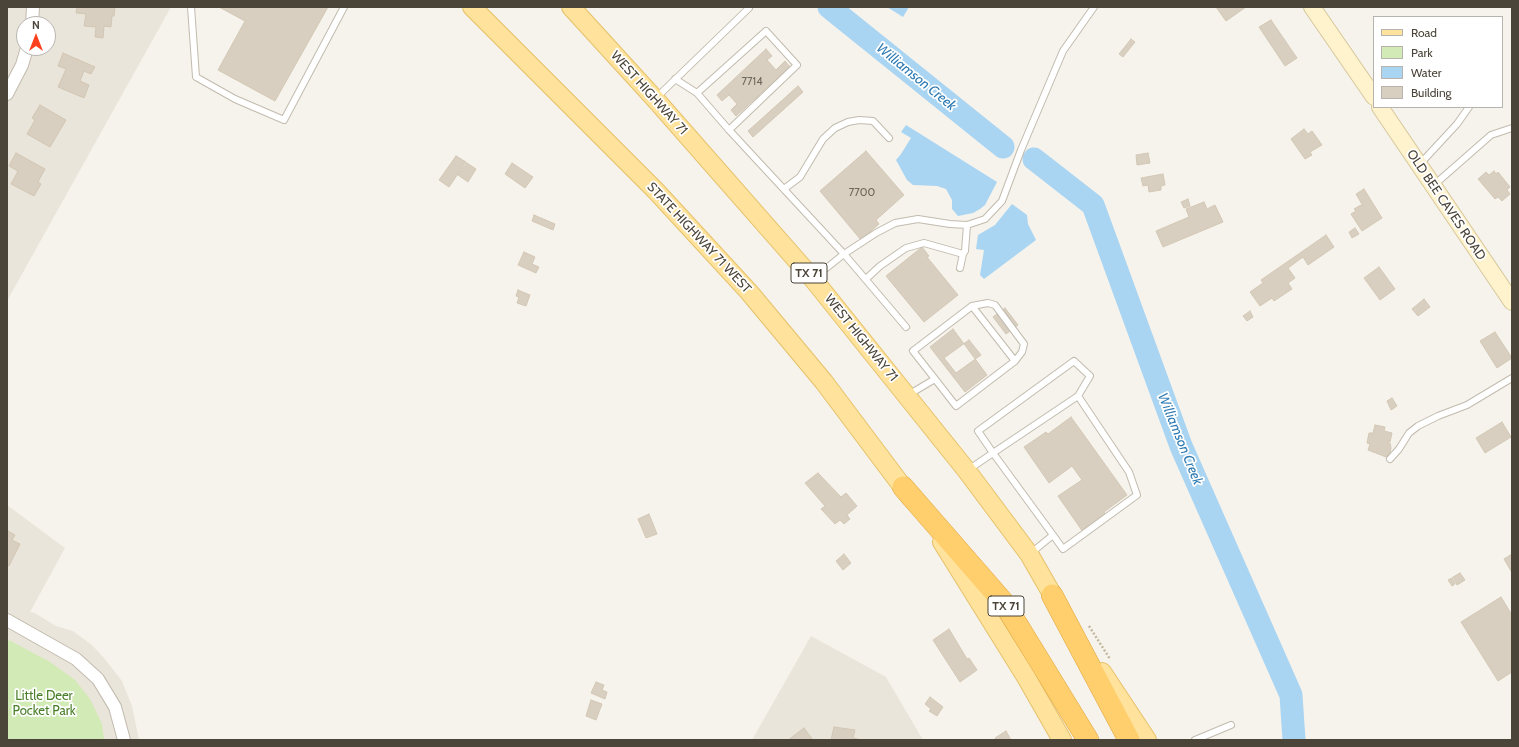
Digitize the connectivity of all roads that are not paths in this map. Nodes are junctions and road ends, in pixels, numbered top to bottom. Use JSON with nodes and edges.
{"nodes":[{"id":1,"x":191,"y":7,"type":"edge"},
{"id":2,"x":344,"y":7,"type":"edge"},
{"id":3,"x":472,"y":7,"type":"edge"},
{"id":4,"x":571,"y":7,"type":"edge"},
{"id":5,"x":1094,"y":7,"type":"edge"},
{"id":6,"x":1312,"y":7,"type":"edge"},
{"id":7,"x":749,"y":8,"type":"dead end"},
{"id":8,"x":25,"y":56,"type":"edge"},
{"id":9,"x":675,"y":80,"type":"junction"},
{"id":10,"x":697,"y":93,"type":"junction"},
{"id":11,"x":7,"y":94,"type":"edge"},
{"id":12,"x":1373,"y":96,"type":"edge"},
{"id":13,"x":655,"y":99,"type":"junction"},
{"id":14,"x":1381,"y":108,"type":"edge"},
{"id":15,"x":1468,"y":108,"type":"edge"},
{"id":16,"x":1512,"y":128,"type":"edge"},
{"id":17,"x":729,"y":130,"type":"junction"},
{"id":18,"x":889,"y":138,"type":"dead end"},
{"id":19,"x":1418,"y":165,"type":"junction"},
{"id":20,"x":1433,"y":186,"type":"junction"},
{"id":21,"x":784,"y":189,"type":"junction"},
{"id":22,"x":967,"y":225,"type":"junction"},
{"id":23,"x":844,"y":254,"type":"junction"},
{"id":24,"x":963,"y":254,"type":"junction"},
{"id":25,"x":960,"y":268,"type":"dead end"},
{"id":26,"x":814,"y":279,"type":"junction"},
{"id":27,"x":866,"y":279,"type":"junction"},
{"id":28,"x":1512,"y":302,"type":"edge"},
{"id":29,"x":972,"y":306,"type":"junction"},
{"id":30,"x":906,"y":327,"type":"dead end"},
{"id":31,"x":1015,"y":361,"type":"junction"},
{"id":32,"x":1512,"y":378,"type":"edge"},
{"id":33,"x":935,"y":379,"type":"junction"},
{"id":34,"x":907,"y":396,"type":"junction"},
{"id":35,"x":1078,"y":396,"type":"junction"},
{"id":36,"x":993,"y":453,"type":"junction"},
{"id":37,"x":1390,"y":459,"type":"dead end"},
{"id":38,"x":967,"y":471,"type":"junction"},
{"id":39,"x":903,"y":487,"type":"junction"},
{"id":40,"x":1053,"y":535,"type":"junction"},
{"id":41,"x":1029,"y":554,"type":"junction"},
{"id":42,"x":1052,"y":595,"type":"junction"},
{"id":43,"x":7,"y":620,"type":"edge"},
{"id":44,"x":1231,"y":725,"type":"dead end"},
{"id":45,"x":124,"y":738,"type":"edge"},
{"id":46,"x":1062,"y":740,"type":"edge"},
{"id":47,"x":1088,"y":740,"type":"edge"},
{"id":48,"x":1129,"y":740,"type":"edge"},
{"id":49,"x":1147,"y":740,"type":"edge"},
{"id":50,"x":1195,"y":740,"type":"edge"}],
"edges":[{"from":1,"to":2,"type":"lane"},
{"from":3,"to":39,"type":"main road","name":"STATE HIGHWAY 71 WEST"},
{"from":4,"to":13,"type":"main road","name":"WEST HIGHWAY 71","number":"TX 71"},
{"from":5,"to":22,"type":"lane"},
{"from":6,"to":12,"type":"street"},
{"from":7,"to":9,"type":"lane"},
{"from":8,"to":11,"type":"street"},
{"from":9,"to":10,"type":"lane"},
{"from":9,"to":13,"type":"lane"},
{"from":10,"to":17,"type":"lane"},
{"from":10,"to":17,"type":"lane"},
{"from":13,"to":26,"type":"main road","name":"WEST HIGHWAY 71","number":"TX 71"},
{"from":14,"to":19,"type":"street","name":"OLD BEE CAVES ROAD"},
{"from":15,"to":19,"type":"lane"},
{"from":16,"to":20,"type":"lane"},
{"from":17,"to":21,"type":"lane"},
{"from":18,"to":21,"type":"lane"},
{"from":19,"to":20,"type":"street","name":"OLD BEE CAVES ROAD"},
{"from":20,"to":28,"type":"street","name":"OLD BEE CAVES ROAD"},
{"from":21,"to":23,"type":"lane"},
{"from":22,"to":23,"type":"lane"},
{"from":22,"to":24,"type":"lane"},
{"from":23,"to":26,"type":"lane"},
{"from":23,"to":27,"type":"lane"},
{"from":24,"to":25,"type":"lane"},
{"from":24,"to":27,"type":"lane"},
{"from":26,"to":34,"type":"main road","name":"WEST HIGHWAY 71","number":"TX 71"},
{"from":27,"to":30,"type":"lane"},
{"from":29,"to":31,"type":"lane"},
{"from":29,"to":31,"type":"lane"},
{"from":29,"to":33,"type":"lane"},
{"from":31,"to":33,"type":"lane"},
{"from":32,"to":37,"type":"lane"},
{"from":33,"to":34,"type":"lane"},
{"from":34,"to":38,"type":"main road","name":"WEST HIGHWAY 71","number":"TX 71"},
{"from":35,"to":36,"type":"lane"},
{"from":35,"to":36,"type":"lane"},
{"from":35,"to":40,"type":"lane"},
{"from":36,"to":38,"type":"lane"},
{"from":36,"to":40,"type":"lane"},
{"from":38,"to":41,"type":"main road","name":"WEST HIGHWAY 71","number":"TX 71"},
{"from":39,"to":46,"type":"main road","name":"STATE HIGHWAY 71 WEST"},
{"from":39,"to":47,"type":"highway","number":"TX 71"},
{"from":40,"to":41,"type":"lane"},
{"from":41,"to":42,"type":"main road","name":"WEST HIGHWAY 71","number":"TX 71"},
{"from":42,"to":48,"type":"highway","number":"TX 71"},
{"from":42,"to":49,"type":"main road","number":"TX 71"},
{"from":43,"to":45,"type":"street"},
{"from":44,"to":50,"type":"lane"}]}
